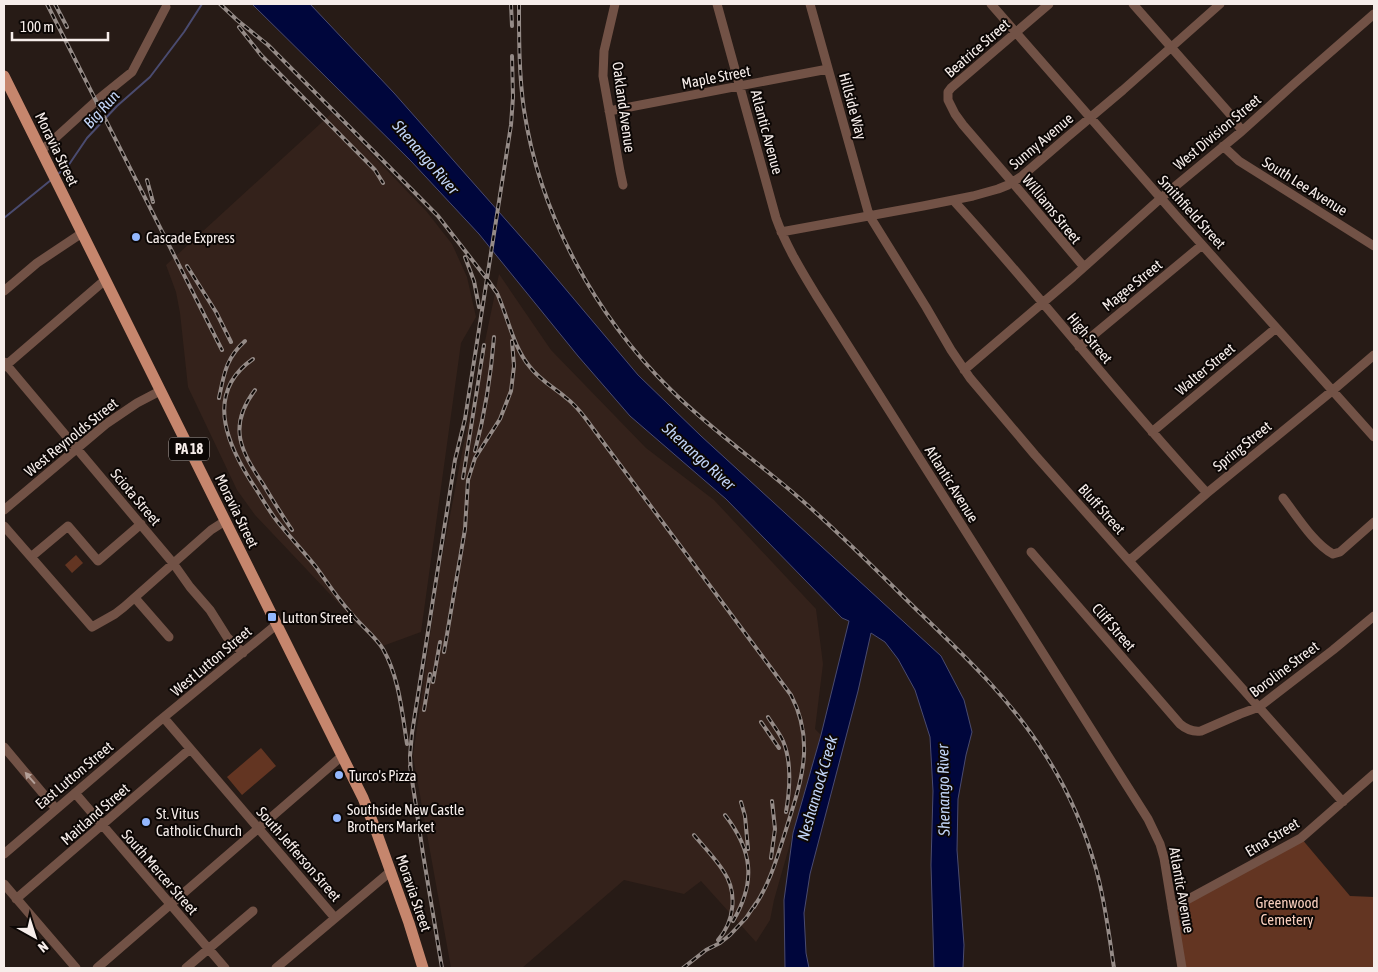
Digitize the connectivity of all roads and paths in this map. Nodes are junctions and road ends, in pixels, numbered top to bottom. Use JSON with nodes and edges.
{"nodes":[{"id":1,"x":615,"y":4,"type":"edge"},
{"id":2,"x":718,"y":4,"type":"edge"},
{"id":3,"x":810,"y":4,"type":"edge"},
{"id":4,"x":991,"y":4,"type":"edge"},
{"id":5,"x":1049,"y":4,"type":"edge"},
{"id":6,"x":1132,"y":4,"type":"edge"},
{"id":7,"x":1220,"y":4,"type":"edge"},
{"id":8,"x":166,"y":7,"type":"dead end"},
{"id":9,"x":1374,"y":14,"type":"edge"},
{"id":10,"x":1016,"y":32,"type":"junction"},
{"id":11,"x":1171,"y":47,"type":"junction"},
{"id":12,"x":828,"y":69,"type":"junction"},
{"id":13,"x":4,"y":76,"type":"edge"},
{"id":14,"x":741,"y":86,"type":"junction"},
{"id":15,"x":948,"y":96,"type":"joint"},
{"id":16,"x":608,"y":111,"type":"junction"},
{"id":17,"x":1090,"y":117,"type":"junction"},
{"id":18,"x":1242,"y":131,"type":"junction"},
{"id":19,"x":1223,"y":146,"type":"junction"},
{"id":20,"x":41,"y":151,"type":"junction"},
{"id":21,"x":1013,"y":183,"type":"junction"},
{"id":22,"x":623,"y":185,"type":"dead end"},
{"id":23,"x":1161,"y":198,"type":"junction"},
{"id":24,"x":953,"y":200,"type":"junction"},
{"id":25,"x":868,"y":215,"type":"junction"},
{"id":26,"x":781,"y":232,"type":"junction"},
{"id":27,"x":82,"y":234,"type":"junction"},
{"id":28,"x":1202,"y":245,"type":"junction"},
{"id":29,"x":1374,"y":246,"type":"edge"},
{"id":30,"x":1084,"y":268,"type":"junction"},
{"id":31,"x":105,"y":280,"type":"junction"},
{"id":32,"x":4,"y":290,"type":"edge"},
{"id":33,"x":1042,"y":303,"type":"junction"},
{"id":34,"x":1276,"y":328,"type":"junction"},
{"id":35,"x":1080,"y":347,"type":"junction"},
{"id":36,"x":1374,"y":355,"type":"edge"},
{"id":37,"x":5,"y":365,"type":"edge"},
{"id":38,"x":964,"y":370,"type":"junction"},
{"id":39,"x":160,"y":391,"type":"junction"},
{"id":40,"x":1332,"y":391,"type":"junction"},
{"id":41,"x":1152,"y":432,"type":"junction"},
{"id":42,"x":1374,"y":437,"type":"edge"},
{"id":43,"x":77,"y":449,"type":"junction"},
{"id":44,"x":1207,"y":493,"type":"junction"},
{"id":45,"x":1284,"y":498,"type":"dead end"},
{"id":46,"x":4,"y":510,"type":"edge"},
{"id":47,"x":225,"y":521,"type":"junction"},
{"id":48,"x":1374,"y":522,"type":"edge"},
{"id":49,"x":141,"y":524,"type":"junction"},
{"id":50,"x":4,"y":526,"type":"edge"},
{"id":51,"x":1031,"y":552,"type":"dead end"},
{"id":52,"x":31,"y":558,"type":"junction"},
{"id":53,"x":1130,"y":560,"type":"junction"},
{"id":54,"x":173,"y":563,"type":"junction"},
{"id":55,"x":135,"y":598,"type":"junction"},
{"id":56,"x":1374,"y":616,"type":"edge"},
{"id":57,"x":276,"y":625,"type":"junction"},
{"id":58,"x":168,"y":636,"type":"dead end"},
{"id":59,"x":243,"y":653,"type":"junction"},
{"id":60,"x":1259,"y":707,"type":"junction"},
{"id":61,"x":164,"y":718,"type":"junction"},
{"id":62,"x":1176,"y":720,"type":"joint"},
{"id":63,"x":4,"y":747,"type":"edge"},
{"id":64,"x":190,"y":749,"type":"junction"},
{"id":65,"x":342,"y":756,"type":"junction"},
{"id":66,"x":1374,"y":774,"type":"edge"},
{"id":67,"x":75,"y":793,"type":"junction"},
{"id":68,"x":1343,"y":802,"type":"junction"},
{"id":69,"x":56,"y":809,"type":"junction"},
{"id":70,"x":102,"y":826,"type":"junction"},
{"id":71,"x":258,"y":828,"type":"junction"},
{"id":72,"x":4,"y":854,"type":"edge"},
{"id":73,"x":391,"y":871,"type":"junction"},
{"id":74,"x":4,"y":884,"type":"edge"},
{"id":75,"x":16,"y":899,"type":"junction"},
{"id":76,"x":170,"y":905,"type":"junction"},
{"id":77,"x":1172,"y":908,"type":"junction"},
{"id":78,"x":253,"y":911,"type":"dead end"},
{"id":79,"x":335,"y":918,"type":"junction"},
{"id":80,"x":209,"y":949,"type":"junction"},
{"id":81,"x":76,"y":968,"type":"edge"},
{"id":82,"x":97,"y":968,"type":"edge"},
{"id":83,"x":186,"y":968,"type":"edge"},
{"id":84,"x":225,"y":968,"type":"edge"},
{"id":85,"x":276,"y":968,"type":"edge"},
{"id":86,"x":424,"y":968,"type":"edge"},
{"id":87,"x":1182,"y":968,"type":"edge"}],
"edges":[{"from":1,"to":16,"type":"street","name":"Oakland Avenue"},
{"from":2,"to":14,"type":"street","name":"Atlantic Avenue"},
{"from":3,"to":12,"type":"street","name":"Hillside Way"},
{"from":4,"to":10,"type":"street","name":"Smithfield Street"},
{"from":5,"to":10,"type":"street","name":"Beatrice Street"},
{"from":6,"to":11,"type":"street"},
{"from":7,"to":11,"type":"street","name":"Sunny Avenue"},
{"from":8,"to":20,"type":"street"},
{"from":9,"to":18,"type":"street","name":"West Division Street"},
{"from":10,"to":15,"type":"street","name":"Beatrice Street"},
{"from":10,"to":17,"type":"street","name":"Smithfield Street"},
{"from":11,"to":17,"type":"street","name":"Sunny Avenue"},
{"from":11,"to":18,"type":"street"},
{"from":12,"to":14,"type":"street","name":"Maple Street"},
{"from":12,"to":25,"type":"street","name":"Hillside Way"},
{"from":13,"to":20,"type":"main road","name":"Moravia Street","number":"PA 18"},
{"from":14,"to":16,"type":"street","name":"Maple Street"},
{"from":14,"to":26,"type":"street","name":"Atlantic Avenue"},
{"from":15,"to":21,"type":"street","name":"Williams Street"},
{"from":16,"to":22,"type":"street","name":"Oakland Avenue"},
{"from":17,"to":21,"type":"street","name":"Sunny Avenue"},
{"from":17,"to":23,"type":"street","name":"Smithfield Street"},
{"from":18,"to":19,"type":"street","name":"West Division Street"},
{"from":19,"to":23,"type":"street","name":"West Division Street"},
{"from":19,"to":29,"type":"street","name":"South Lee Avenue"},
{"from":20,"to":27,"type":"main road","name":"Moravia Street","number":"PA 18"},
{"from":21,"to":24,"type":"street","name":"Sunny Avenue"},
{"from":21,"to":30,"type":"street","name":"Williams Street"},
{"from":23,"to":28,"type":"street","name":"Smithfield Street"},
{"from":23,"to":30,"type":"street","name":"West Division Street"},
{"from":24,"to":25,"type":"street","name":"Sunny Avenue"},
{"from":24,"to":33,"type":"street","name":"High Street"},
{"from":25,"to":26,"type":"street","name":"Sunny Avenue"},
{"from":25,"to":38,"type":"street","name":"Bluff Street"},
{"from":26,"to":77,"type":"street","name":"Atlantic Avenue"},
{"from":27,"to":31,"type":"main road","name":"Moravia Street","number":"PA 18"},
{"from":27,"to":32,"type":"street"},
{"from":28,"to":34,"type":"street","name":"Smithfield Street"},
{"from":28,"to":35,"type":"street","name":"Magee Street"},
{"from":30,"to":33,"type":"street","name":"West Division Street"},
{"from":31,"to":37,"type":"street"},
{"from":31,"to":39,"type":"main road","name":"Moravia Street","number":"PA 18"},
{"from":33,"to":35,"type":"street","name":"High Street"},
{"from":33,"to":38,"type":"street","name":"West Division Street"},
{"from":34,"to":40,"type":"street","name":"Smithfield Street"},
{"from":34,"to":41,"type":"street","name":"Walter Street"},
{"from":35,"to":41,"type":"street","name":"High Street"},
{"from":36,"to":40,"type":"street","name":"Spring Street"},
{"from":37,"to":43,"type":"street","name":"Sciota Street"},
{"from":38,"to":53,"type":"street","name":"Bluff Street"},
{"from":39,"to":43,"type":"street","name":"West Reynolds Street"},
{"from":39,"to":47,"type":"main road","name":"Moravia Street","number":"PA 18"},
{"from":40,"to":42,"type":"street","name":"Smithfield Street"},
{"from":40,"to":44,"type":"street","name":"Spring Street"},
{"from":41,"to":44,"type":"street","name":"High Street"},
{"from":43,"to":46,"type":"street","name":"West Reynolds Street"},
{"from":43,"to":49,"type":"street","name":"Sciota Street"},
{"from":44,"to":53,"type":"street","name":"Spring Street"},
{"from":45,"to":48,"type":"street"},
{"from":47,"to":54,"type":"street"},
{"from":47,"to":57,"type":"main road","name":"Moravia Street","number":"PA 18"},
{"from":49,"to":52,"type":"street"},
{"from":49,"to":54,"type":"street","name":"Sciota Street"},
{"from":50,"to":52,"type":"street"},
{"from":51,"to":62,"type":"street","name":"Cliff Street"},
{"from":52,"to":55,"type":"street"},
{"from":53,"to":60,"type":"street","name":"Bluff Street"},
{"from":54,"to":55,"type":"street"},
{"from":54,"to":59,"type":"street","name":"Sciota Street"},
{"from":55,"to":58,"type":"street"},
{"from":56,"to":60,"type":"street","name":"Boroline Street"},
{"from":57,"to":59,"type":"street","name":"West Lutton Street"},
{"from":57,"to":65,"type":"main road","name":"Moravia Street","number":"PA 18"},
{"from":59,"to":61,"type":"street","name":"West Lutton Street"},
{"from":60,"to":62,"type":"street","name":"Boroline Street"},
{"from":60,"to":68,"type":"street","name":"Bluff Street"},
{"from":61,"to":64,"type":"street","name":"South Jefferson Street"},
{"from":61,"to":67,"type":"street","name":"East Lutton Street"},
{"from":69,"to":63,"type":"street","one_way":true},
{"from":64,"to":70,"type":"street","name":"Maitland Street"},
{"from":64,"to":71,"type":"street","name":"South Jefferson Street"},
{"from":65,"to":71,"type":"street"},
{"from":65,"to":73,"type":"main road","name":"Moravia Street","number":"PA 18"},
{"from":66,"to":68,"type":"street","name":"Etna Street"},
{"from":67,"to":69,"type":"street","name":"East Lutton Street"},
{"from":67,"to":70,"type":"street","name":"South Mercer Street"},
{"from":68,"to":77,"type":"street","name":"Etna Street"},
{"from":69,"to":72,"type":"street","name":"East Lutton Street"},
{"from":70,"to":75,"type":"street","name":"Maitland Street"},
{"from":70,"to":76,"type":"street","name":"South Mercer Street"},
{"from":71,"to":76,"type":"street"},
{"from":71,"to":79,"type":"street","name":"South Jefferson Street"},
{"from":73,"to":79,"type":"street"},
{"from":73,"to":86,"type":"main road","name":"Moravia Street","number":"PA 18"},
{"from":74,"to":75,"type":"street"},
{"from":75,"to":81,"type":"street"},
{"from":76,"to":80,"type":"street","name":"South Mercer Street"},
{"from":76,"to":82,"type":"street"},
{"from":77,"to":87,"type":"street","name":"Atlantic Avenue"},
{"from":78,"to":80,"type":"street"},
{"from":79,"to":85,"type":"street"},
{"from":80,"to":83,"type":"street"},
{"from":80,"to":84,"type":"street","name":"South Mercer Street"}]}
